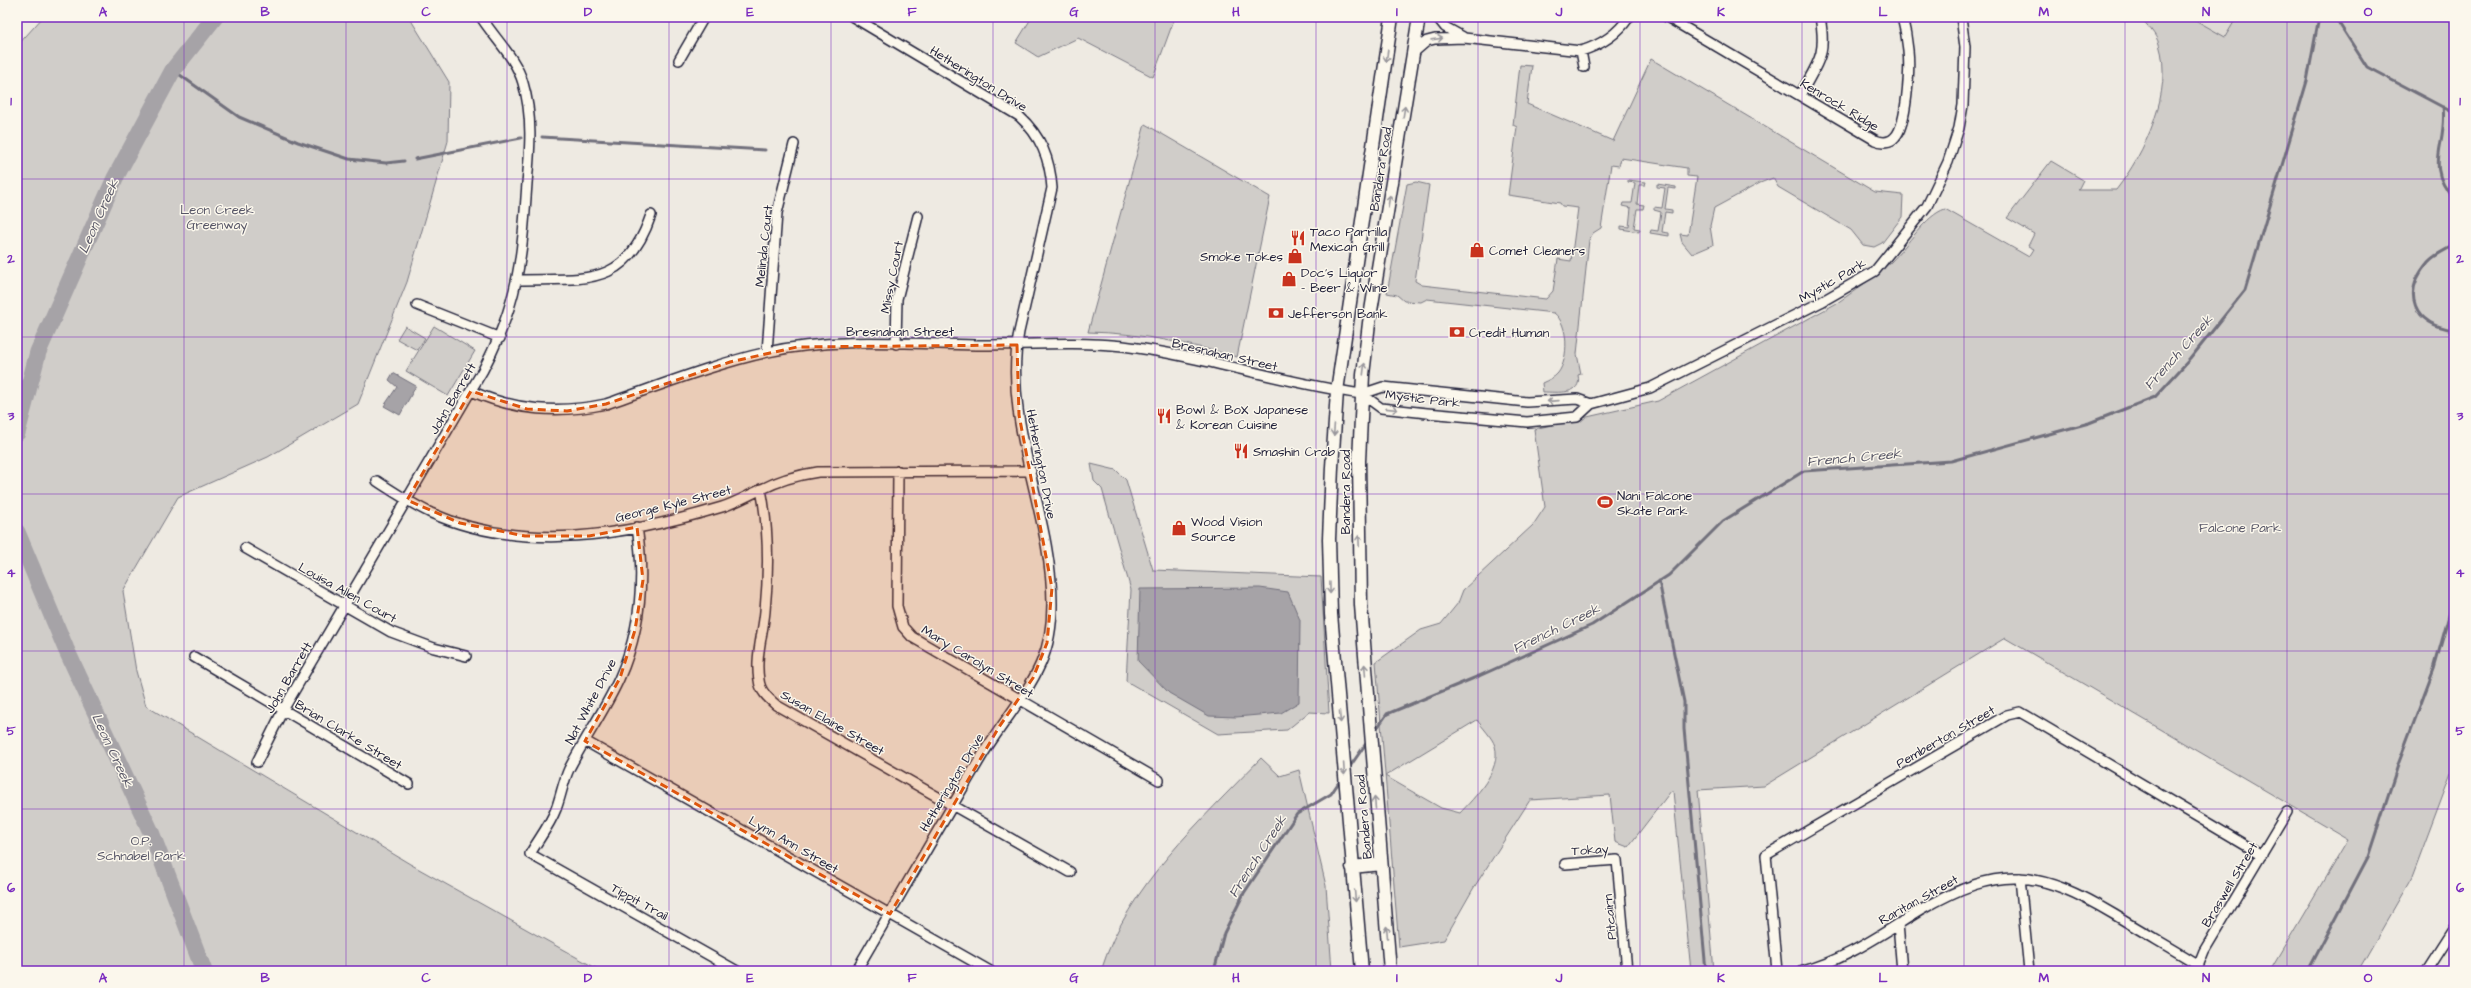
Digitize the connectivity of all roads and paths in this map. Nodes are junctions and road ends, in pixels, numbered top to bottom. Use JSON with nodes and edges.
{"nodes":[{"id":1,"x":481,"y":17,"type":"edge"},
{"id":2,"x":704,"y":17,"type":"edge"},
{"id":3,"x":853,"y":17,"type":"edge"},
{"id":4,"x":1392,"y":17,"type":"edge"},
{"id":5,"x":1419,"y":17,"type":"edge"},
{"id":6,"x":1437,"y":17,"type":"edge"},
{"id":7,"x":1629,"y":17,"type":"edge"},
{"id":8,"x":1667,"y":17,"type":"edge"},
{"id":9,"x":1820,"y":17,"type":"edge"},
{"id":10,"x":1902,"y":17,"type":"edge"},
{"id":11,"x":1961,"y":17,"type":"edge"},
{"id":12,"x":1464,"y":38,"type":"junction"},
{"id":13,"x":1581,"y":51,"type":"junction"},
{"id":14,"x":1413,"y":53,"type":"junction"},
{"id":15,"x":679,"y":60,"type":"dead end"},
{"id":16,"x":1584,"y":67,"type":"dead end"},
{"id":17,"x":1800,"y":95,"type":"junction"},
{"id":18,"x":794,"y":144,"type":"dead end"},
{"id":19,"x":651,"y":215,"type":"dead end"},
{"id":20,"x":918,"y":216,"type":"dead end"},
{"id":21,"x":518,"y":280,"type":"junction"},
{"id":22,"x":417,"y":305,"type":"dead end"},
{"id":23,"x":500,"y":338,"type":"junction"},
{"id":24,"x":896,"y":344,"type":"junction"},
{"id":25,"x":1017,"y":345,"type":"junction"},
{"id":26,"x":767,"y":352,"type":"junction"},
{"id":27,"x":471,"y":391,"type":"junction"},
{"id":28,"x":1337,"y":391,"type":"junction"},
{"id":29,"x":1362,"y":394,"type":"junction"},
{"id":30,"x":1591,"y":404,"type":"junction"},
{"id":31,"x":898,"y":471,"type":"junction"},
{"id":32,"x":1031,"y":471,"type":"junction"},
{"id":33,"x":376,"y":481,"type":"dead end"},
{"id":34,"x":761,"y":489,"type":"junction"},
{"id":35,"x":407,"y":500,"type":"junction"},
{"id":36,"x":638,"y":527,"type":"junction"},
{"id":37,"x":245,"y":548,"type":"dead end"},
{"id":38,"x":343,"y":607,"type":"junction"},
{"id":39,"x":466,"y":656,"type":"dead end"},
{"id":40,"x":194,"y":657,"type":"dead end"},
{"id":41,"x":1019,"y":700,"type":"junction"},
{"id":42,"x":283,"y":710,"type":"junction"},
{"id":43,"x":585,"y":741,"type":"junction"},
{"id":44,"x":257,"y":762,"type":"dead end"},
{"id":45,"x":1159,"y":780,"type":"dead end"},
{"id":46,"x":409,"y":784,"type":"dead end"},
{"id":47,"x":952,"y":805,"type":"junction"},
{"id":48,"x":2287,"y":812,"type":"dead end"},
{"id":49,"x":530,"y":854,"type":"joint"},
{"id":50,"x":2262,"y":855,"type":"junction"},
{"id":51,"x":1617,"y":860,"type":"joint"},
{"id":52,"x":1381,"y":864,"type":"junction"},
{"id":53,"x":1565,"y":864,"type":"dead end"},
{"id":54,"x":1352,"y":867,"type":"junction"},
{"id":55,"x":1070,"y":872,"type":"dead end"},
{"id":56,"x":2020,"y":878,"type":"junction"},
{"id":57,"x":890,"y":914,"type":"junction"},
{"id":58,"x":1898,"y":924,"type":"junction"},
{"id":59,"x":2454,"y":929,"type":"edge"},
{"id":60,"x":2198,"y":968,"type":"edge"},
{"id":61,"x":737,"y":971,"type":"edge"},
{"id":62,"x":856,"y":971,"type":"edge"},
{"id":63,"x":990,"y":971,"type":"edge"},
{"id":64,"x":1362,"y":971,"type":"edge"},
{"id":65,"x":1390,"y":971,"type":"edge"},
{"id":66,"x":1627,"y":971,"type":"edge"},
{"id":67,"x":1777,"y":971,"type":"edge"},
{"id":68,"x":1803,"y":971,"type":"edge"},
{"id":69,"x":1902,"y":971,"type":"edge"},
{"id":70,"x":2029,"y":971,"type":"edge"},
{"id":71,"x":2427,"y":971,"type":"edge"}],
"edges":[{"from":1,"to":21,"type":"street","name":"John Barrett"},
{"from":2,"to":15,"type":"street"},
{"from":3,"to":25,"type":"street","name":"Hetherington Drive"},
{"from":4,"to":28,"type":"main road","name":"Bandera Road","one_way":true},
{"from":5,"to":14,"type":"main road","name":"Bandera Road"},
{"from":6,"to":12,"type":"street"},
{"from":7,"to":13,"type":"street"},
{"from":8,"to":17,"type":"street","name":"Kenrock Ridge"},
{"from":9,"to":17,"type":"street"},
{"from":10,"to":17,"type":"street","name":"Kenrock Ridge"},
{"from":11,"to":30,"type":"street","name":"Mystic Park"},
{"from":12,"to":13,"type":"street"},
{"from":14,"to":12,"type":"street","one_way":true},
{"from":13,"to":16,"type":"street"},
{"from":29,"to":14,"type":"main road","name":"Bandera Road","one_way":true},
{"from":18,"to":26,"type":"street","name":"Melinda Court"},
{"from":19,"to":21,"type":"street"},
{"from":20,"to":24,"type":"street","name":"Missy Court"},
{"from":21,"to":23,"type":"street","name":"John Barrett"},
{"from":22,"to":23,"type":"street"},
{"from":23,"to":27,"type":"street","name":"John Barrett"},
{"from":24,"to":25,"type":"street","name":"Bresnahan Street"},
{"from":24,"to":26,"type":"street","name":"Bresnahan Street"},
{"from":25,"to":28,"type":"street","name":"Bresnahan Street"},
{"from":25,"to":32,"type":"street","name":"Hetherington Drive"},
{"from":26,"to":27,"type":"street","name":"Bresnahan Street"},
{"from":27,"to":35,"type":"street","name":"John Barrett"},
{"from":28,"to":29,"type":"street","name":"Bresnahan Street"},
{"from":28,"to":54,"type":"main road","name":"Bandera Road","one_way":true},
{"from":30,"to":29,"type":"street","name":"Mystic Park","one_way":true},
{"from":29,"to":30,"type":"street","name":"Mystic Park","one_way":true},
{"from":52,"to":29,"type":"main road","name":"Bandera Road","one_way":true},
{"from":31,"to":32,"type":"street","name":"George Kyle Street"},
{"from":31,"to":34,"type":"street","name":"George Kyle Street"},
{"from":31,"to":41,"type":"street","name":"Mary Carolyn Street"},
{"from":32,"to":41,"type":"street","name":"Hetherington Drive"},
{"from":33,"to":35,"type":"street","name":"George Kyle Street"},
{"from":34,"to":36,"type":"street","name":"George Kyle Street"},
{"from":34,"to":47,"type":"street","name":"Susan Elaine Street"},
{"from":35,"to":36,"type":"street","name":"George Kyle Street"},
{"from":35,"to":38,"type":"street","name":"John Barrett"},
{"from":36,"to":43,"type":"street","name":"Nat White Drive"},
{"from":37,"to":38,"type":"street","name":"Louisa Allen Court"},
{"from":38,"to":39,"type":"street","name":"Louisa Allen Court"},
{"from":38,"to":42,"type":"street","name":"John Barrett"},
{"from":40,"to":42,"type":"street","name":"Brian Clarke Street"},
{"from":41,"to":45,"type":"street","name":"Mary Carolyn Street"},
{"from":41,"to":47,"type":"street","name":"Hetherington Drive"},
{"from":42,"to":44,"type":"street","name":"John Barrett"},
{"from":42,"to":46,"type":"street","name":"Brian Clarke Street"},
{"from":43,"to":49,"type":"street","name":"Nat White Drive"},
{"from":43,"to":57,"type":"street","name":"Lynn Ann Street"},
{"from":47,"to":55,"type":"street","name":"Susan Elaine Street"},
{"from":47,"to":57,"type":"street","name":"Hetherington Drive"},
{"from":48,"to":50,"type":"street","name":"Braswell Street"},
{"from":49,"to":61,"type":"street","name":"Tippit Trail"},
{"from":50,"to":60,"type":"street","name":"Braswell Street"},
{"from":50,"to":67,"type":"street","name":"Pemberton Street"},
{"from":51,"to":53,"type":"street","name":"Tokay"},
{"from":51,"to":66,"type":"street","name":"Pitcairn"},
{"from":52,"to":54,"type":"main road"},
{"from":65,"to":52,"type":"main road","name":"Bandera Road","one_way":true},
{"from":54,"to":64,"type":"main road","name":"Bandera Road","one_way":true},
{"from":56,"to":58,"type":"street","name":"Raritan Street"},
{"from":56,"to":60,"type":"street","name":"Raritan Street"},
{"from":56,"to":70,"type":"street"},
{"from":57,"to":62,"type":"street","name":"Hetherington Drive"},
{"from":57,"to":63,"type":"street","name":"Lynn Ann Street"},
{"from":58,"to":68,"type":"street","name":"Raritan Street"},
{"from":58,"to":69,"type":"street"},
{"from":59,"to":71,"type":"street"}]}
